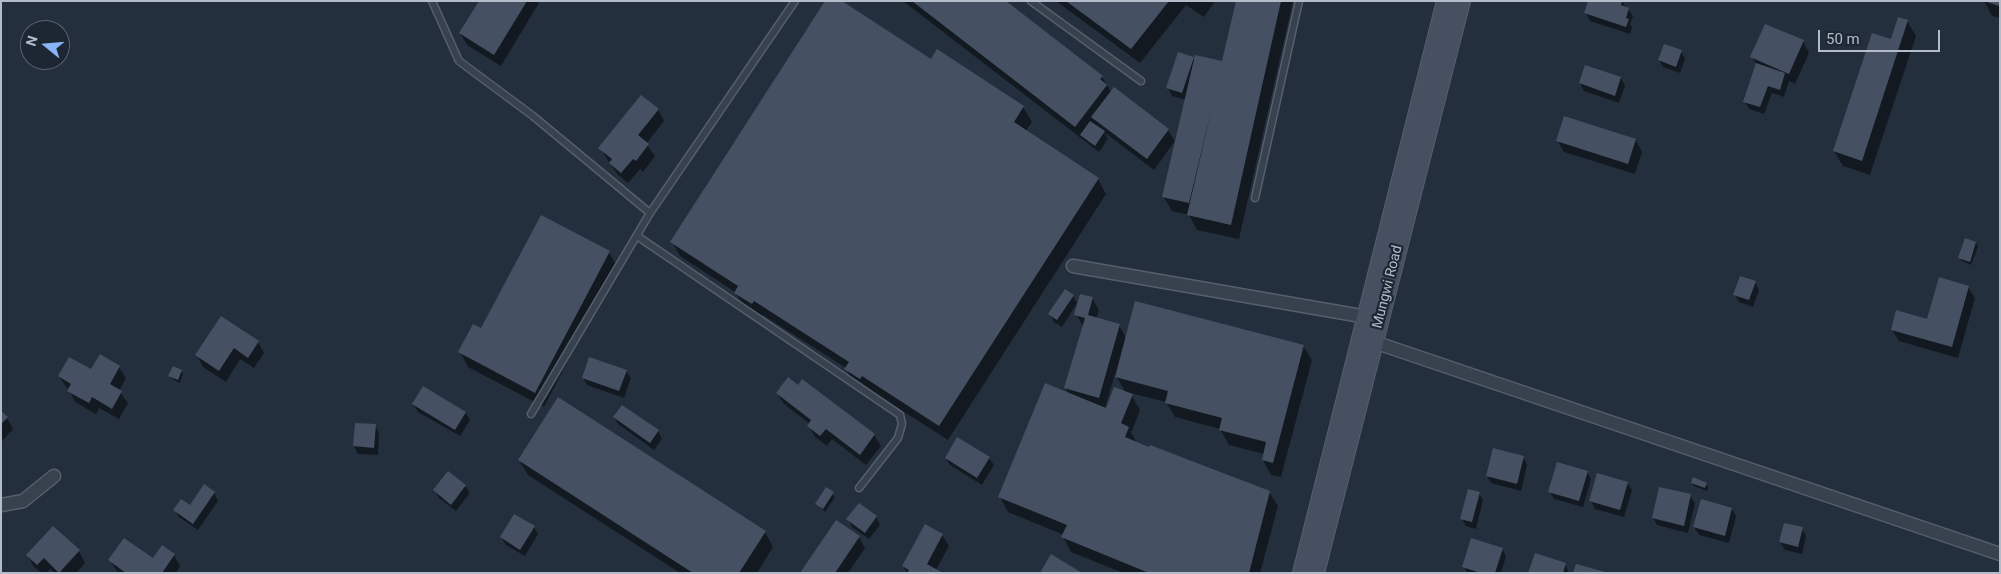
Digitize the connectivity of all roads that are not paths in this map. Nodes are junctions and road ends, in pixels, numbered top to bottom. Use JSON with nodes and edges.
{"nodes":[{"id":1,"x":432,"y":1,"type":"edge"},
{"id":2,"x":795,"y":1,"type":"edge"},
{"id":3,"x":1030,"y":1,"type":"edge"},
{"id":4,"x":1299,"y":1,"type":"edge"},
{"id":5,"x":1446,"y":1,"type":"edge"},
{"id":6,"x":1461,"y":1,"type":"edge"},
{"id":7,"x":1141,"y":81,"type":"dead end"},
{"id":8,"x":1255,"y":198,"type":"dead end"},
{"id":9,"x":650,"y":213,"type":"junction"},
{"id":10,"x":636,"y":236,"type":"junction"},
{"id":11,"x":1073,"y":266,"type":"dead end"},
{"id":12,"x":1367,"y":316,"type":"junction"},
{"id":13,"x":1374,"y":342,"type":"junction"},
{"id":14,"x":531,"y":414,"type":"dead end"},
{"id":15,"x":54,"y":476,"type":"dead end"},
{"id":16,"x":860,"y":488,"type":"dead end"},
{"id":17,"x":1,"y":505,"type":"edge"},
{"id":18,"x":2000,"y":554,"type":"edge"},
{"id":19,"x":1302,"y":573,"type":"edge"},
{"id":20,"x":1314,"y":573,"type":"edge"}],
"edges":[{"from":1,"to":9,"type":"lane"},
{"from":2,"to":9,"type":"lane"},
{"from":3,"to":7,"type":"lane"},
{"from":4,"to":8,"type":"lane"},
{"from":5,"to":12,"type":"main road","name":"Mungwi Road"},
{"from":6,"to":13,"type":"main road","name":"Mungwi Road"},
{"from":9,"to":10,"type":"lane"},
{"from":10,"to":14,"type":"lane"},
{"from":10,"to":16,"type":"lane"},
{"from":11,"to":12,"type":"street"},
{"from":12,"to":19,"type":"main road","name":"Mungwi Road"},
{"from":13,"to":18,"type":"street"},
{"from":13,"to":20,"type":"main road","name":"Mungwi Road"},
{"from":15,"to":17,"type":"street"}]}
